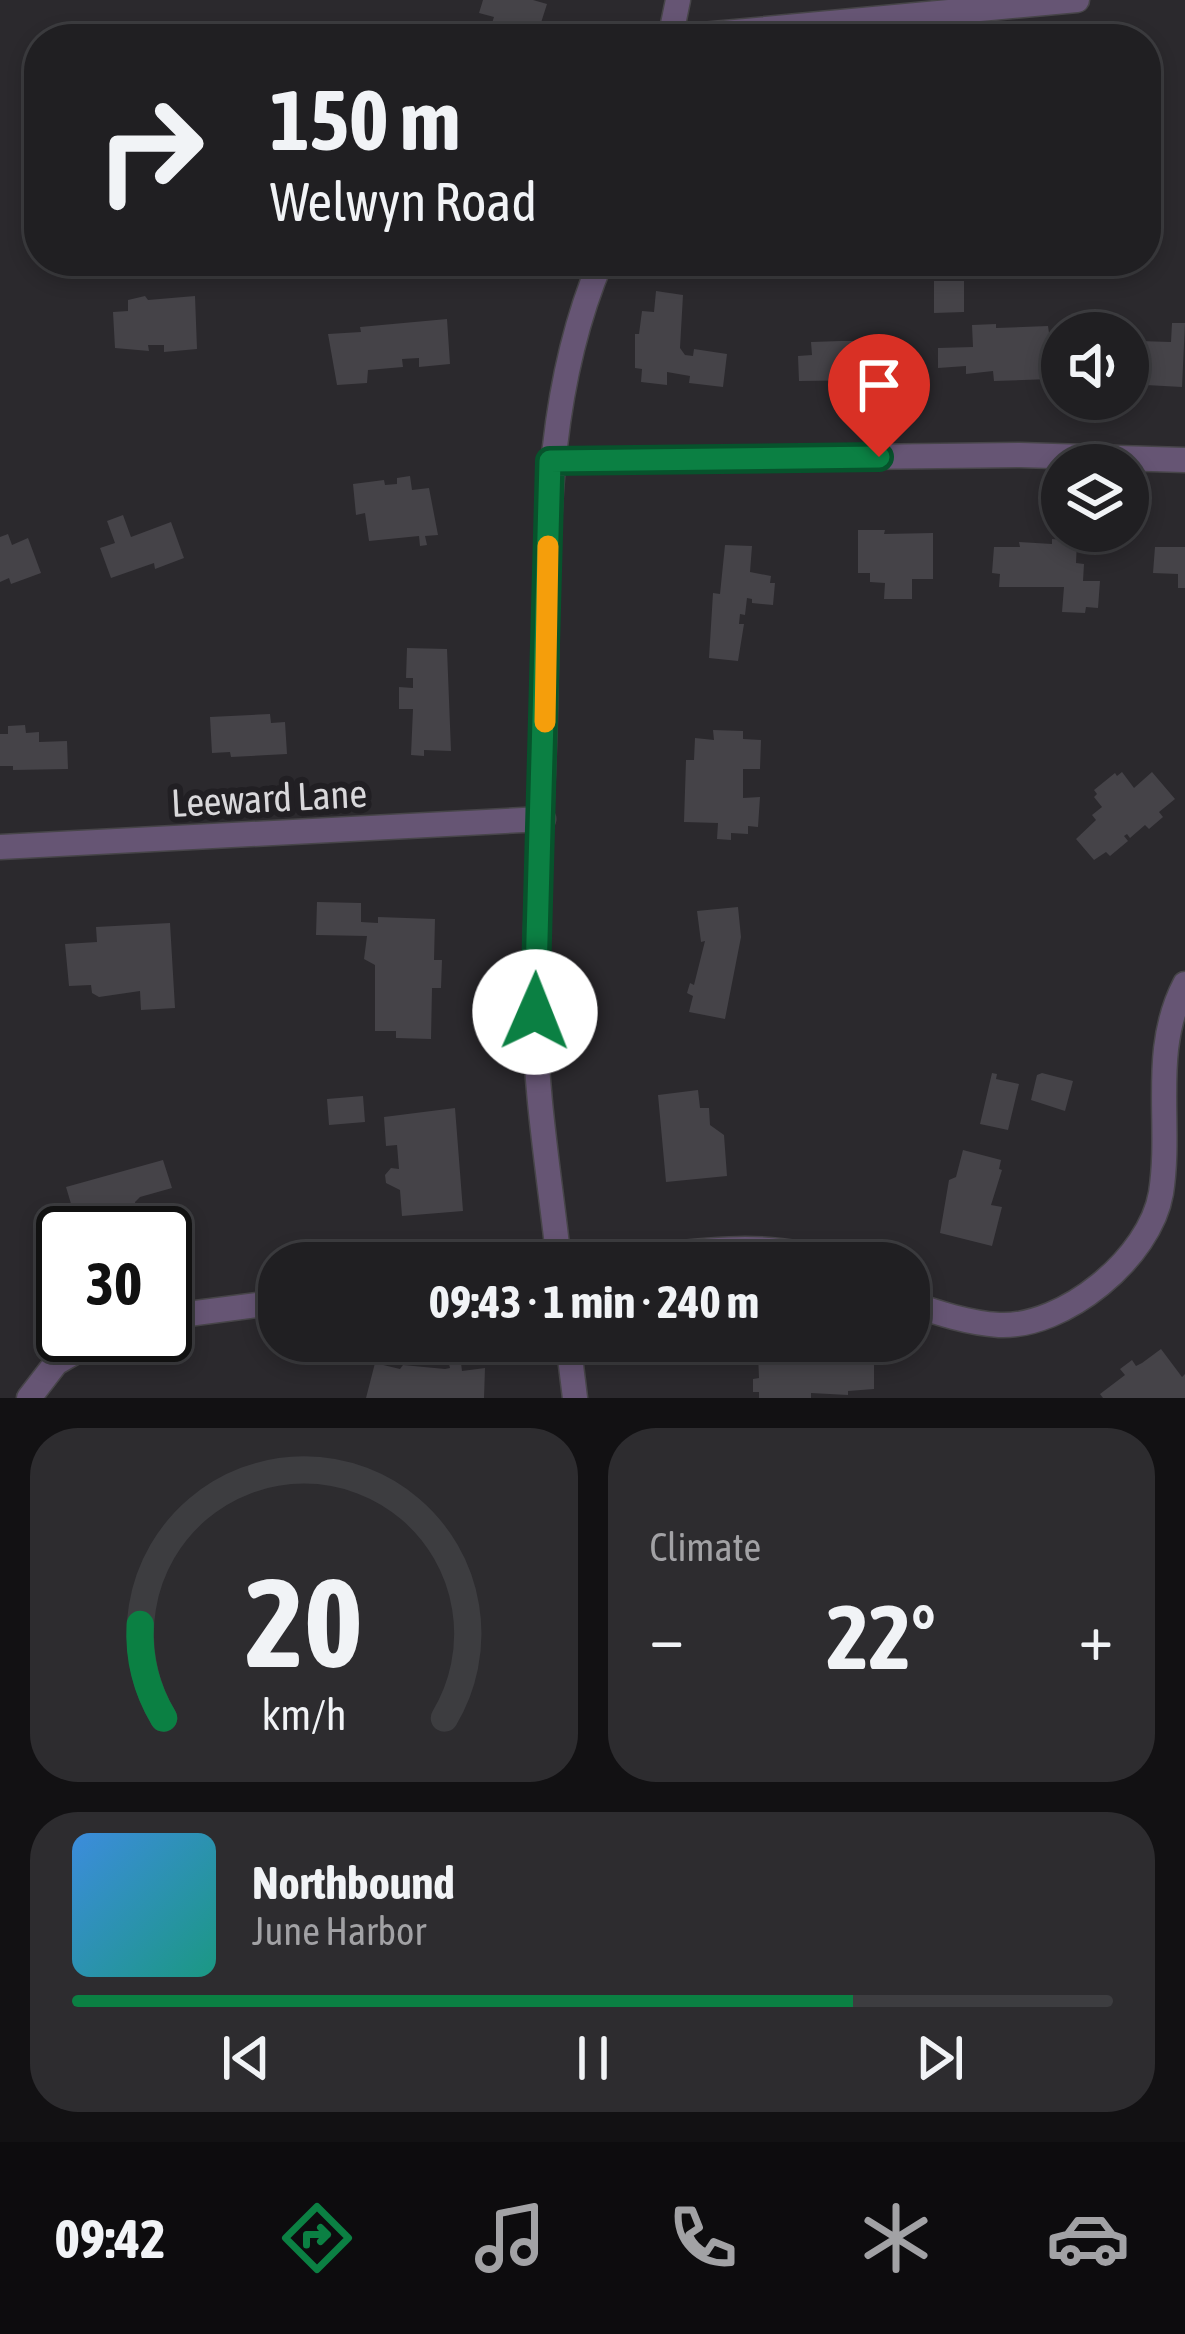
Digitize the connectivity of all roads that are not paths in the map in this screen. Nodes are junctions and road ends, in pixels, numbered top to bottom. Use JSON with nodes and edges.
{"nodes":[{"id":1,"x":1077,"y":0,"type":"edge"},
{"id":2,"x":820,"y":24,"type":"edge"},
{"id":3,"x":596,"y":276,"type":"edge"},
{"id":4,"x":1185,"y":460,"type":"edge"},
{"id":5,"x":550,"y":461,"type":"junction"},
{"id":6,"x":543,"y":819,"type":"junction"},
{"id":7,"x":0,"y":847,"type":"edge"},
{"id":8,"x":1185,"y":984,"type":"edge"},
{"id":9,"x":557,"y":1242,"type":"edge"},
{"id":10,"x":258,"y":1306,"type":"edge"},
{"id":11,"x":930,"y":1310,"type":"edge"},
{"id":12,"x":192,"y":1314,"type":"edge"},
{"id":13,"x":58,"y":1362,"type":"edge"},
{"id":14,"x":571,"y":1362,"type":"edge"},
{"id":15,"x":29,"y":1398,"type":"edge"},
{"id":16,"x":575,"y":1398,"type":"edge"}],
"edges":[{"from":1,"to":2,"type":"street"},
{"from":3,"to":5,"type":"street"},
{"from":4,"to":5,"type":"street"},
{"from":5,"to":6,"type":"street"},
{"from":6,"to":7,"type":"street","name":"Leeward Lane"},
{"from":6,"to":9,"type":"street"},
{"from":8,"to":11,"type":"street"},
{"from":10,"to":12,"type":"street"},
{"from":13,"to":15,"type":"street"},
{"from":14,"to":16,"type":"street"}]}
